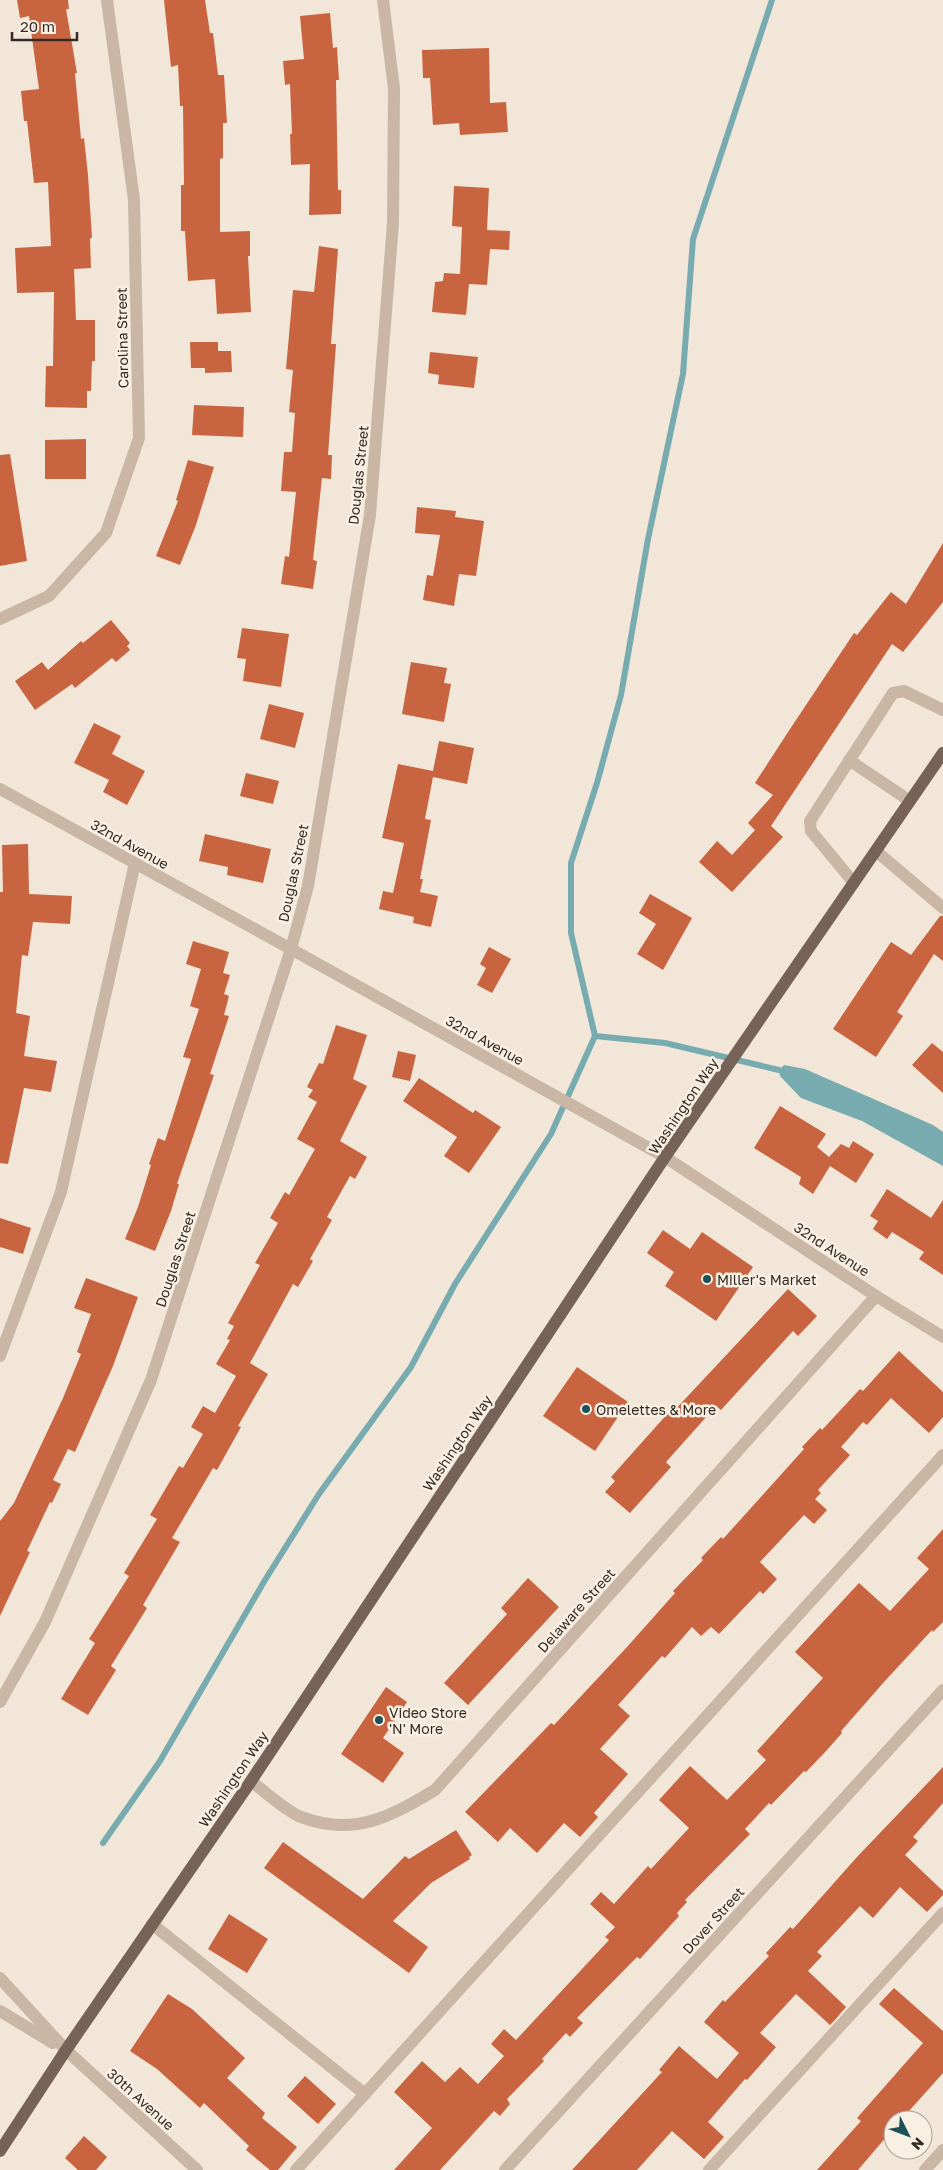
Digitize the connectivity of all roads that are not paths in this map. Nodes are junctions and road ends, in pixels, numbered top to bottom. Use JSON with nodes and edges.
{"nodes":[{"id":1,"x":106,"y":0,"type":"edge"},
{"id":2,"x":383,"y":0,"type":"edge"},
{"id":3,"x":0,"y":619,"type":"edge"},
{"id":4,"x":943,"y":710,"type":"edge"},
{"id":5,"x":943,"y":753,"type":"edge"},
{"id":6,"x":849,"y":760,"type":"junction"},
{"id":7,"x":0,"y":789,"type":"edge"},
{"id":8,"x":910,"y":801,"type":"junction"},
{"id":9,"x":876,"y":851,"type":"junction"},
{"id":10,"x":135,"y":863,"type":"junction"},
{"id":11,"x":854,"y":882,"type":"junction"},
{"id":12,"x":943,"y":908,"type":"edge"},
{"id":13,"x":291,"y":949,"type":"junction"},
{"id":14,"x":665,"y":1158,"type":"junction"},
{"id":15,"x":876,"y":1296,"type":"junction"},
{"id":16,"x":943,"y":1336,"type":"edge"},
{"id":17,"x":0,"y":1356,"type":"edge"},
{"id":18,"x":943,"y":1455,"type":"edge"},
{"id":19,"x":943,"y":1690,"type":"edge"},
{"id":20,"x":0,"y":1702,"type":"edge"},
{"id":21,"x":250,"y":1781,"type":"junction"},
{"id":22,"x":943,"y":1913,"type":"edge"},
{"id":23,"x":152,"y":1924,"type":"junction"},
{"id":24,"x":0,"y":1978,"type":"edge"},
{"id":25,"x":0,"y":2011,"type":"edge"},
{"id":26,"x":66,"y":2050,"type":"junction"},
{"id":27,"x":365,"y":2094,"type":"junction"},
{"id":28,"x":943,"y":2150,"type":"edge"},
{"id":29,"x":0,"y":2151,"type":"edge"},
{"id":30,"x":197,"y":2170,"type":"edge"},
{"id":31,"x":296,"y":2170,"type":"edge"},
{"id":32,"x":505,"y":2170,"type":"edge"},
{"id":33,"x":709,"y":2170,"type":"edge"},
{"id":34,"x":924,"y":2170,"type":"edge"}],
"edges":[{"from":1,"to":3,"type":"street","name":"Carolina Street"},
{"from":2,"to":13,"type":"street","name":"Douglas Street"},
{"from":4,"to":6,"type":"street"},
{"from":5,"to":8,"type":"main road","name":"Washington Way"},
{"from":6,"to":8,"type":"street"},
{"from":6,"to":11,"type":"street"},
{"from":7,"to":10,"type":"street","name":"32nd Avenue"},
{"from":8,"to":9,"type":"main road","name":"Washington Way"},
{"from":9,"to":11,"type":"main road","name":"Washington Way"},
{"from":9,"to":12,"type":"street"},
{"from":10,"to":13,"type":"street","name":"32nd Avenue"},
{"from":10,"to":17,"type":"street"},
{"from":11,"to":14,"type":"main road","name":"Washington Way"},
{"from":13,"to":14,"type":"street","name":"32nd Avenue"},
{"from":13,"to":20,"type":"street","name":"Douglas Street"},
{"from":14,"to":15,"type":"street","name":"32nd Avenue"},
{"from":14,"to":21,"type":"main road","name":"Washington Way"},
{"from":15,"to":16,"type":"street","name":"32nd Avenue"},
{"from":15,"to":21,"type":"street","name":"Delaware Street"},
{"from":18,"to":27,"type":"street"},
{"from":19,"to":32,"type":"street","name":"Dover Street"},
{"from":21,"to":23,"type":"main road","name":"Washington Way"},
{"from":22,"to":33,"type":"street"},
{"from":23,"to":26,"type":"main road","name":"Washington Way"},
{"from":23,"to":27,"type":"street"},
{"from":24,"to":26,"type":"street","name":"30th Avenue"},
{"from":25,"to":26,"type":"street","name":"30th Avenue"},
{"from":26,"to":29,"type":"main road","name":"Washington Way"},
{"from":26,"to":30,"type":"street","name":"30th Avenue"},
{"from":27,"to":31,"type":"street"},
{"from":28,"to":34,"type":"street"}]}
